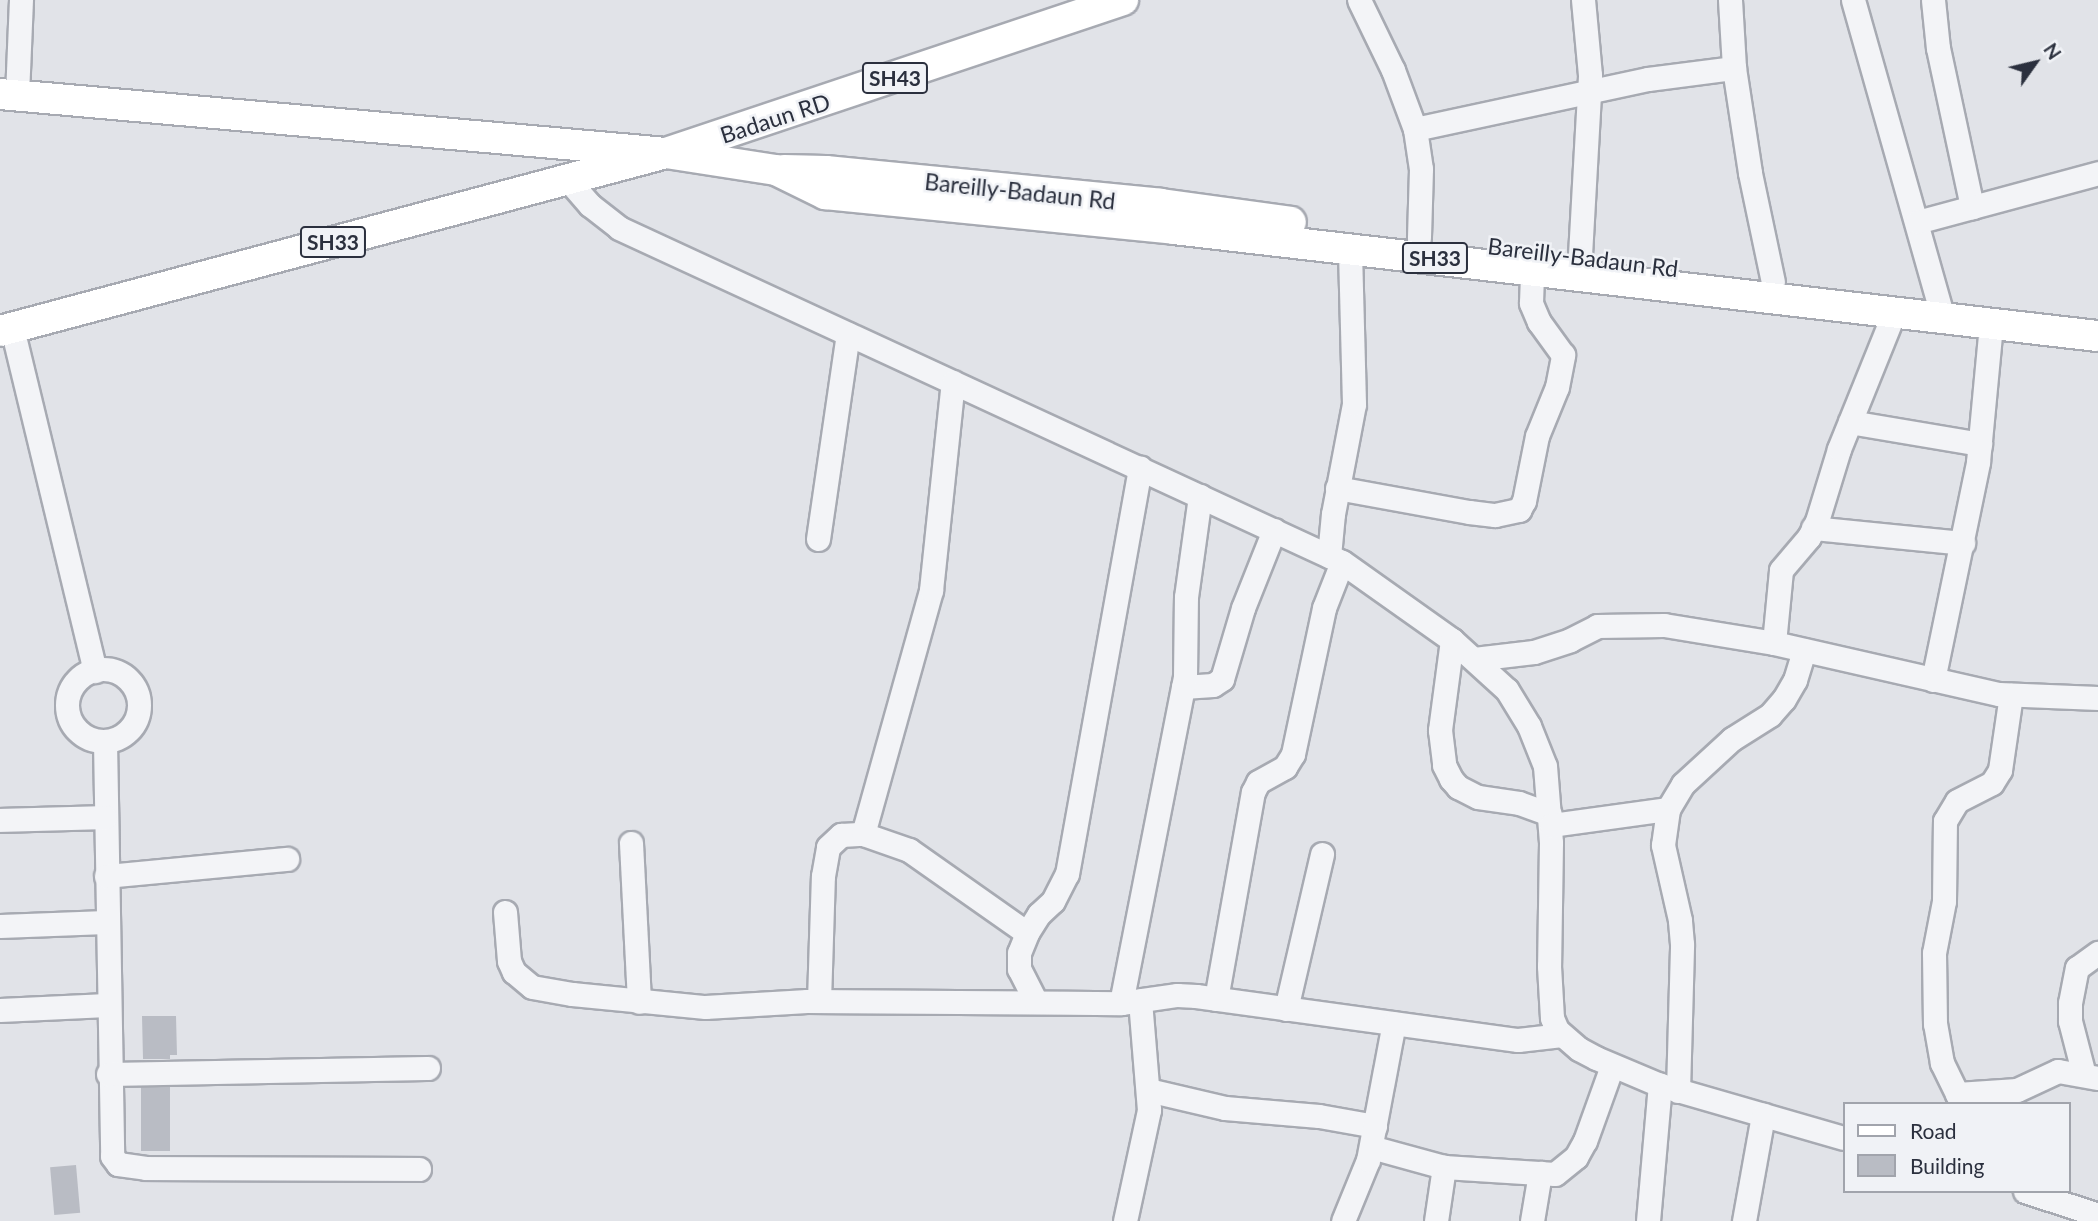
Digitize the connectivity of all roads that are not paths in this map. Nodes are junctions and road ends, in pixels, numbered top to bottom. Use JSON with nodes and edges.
{"nodes":[{"id":1,"x":21,"y":0,"type":"edge"},
{"id":2,"x":1123,"y":0,"type":"edge"},
{"id":3,"x":1359,"y":0,"type":"edge"},
{"id":4,"x":1583,"y":0,"type":"edge"},
{"id":5,"x":1730,"y":0,"type":"edge"},
{"id":6,"x":1853,"y":0,"type":"edge"},
{"id":7,"x":1933,"y":0,"type":"edge"},
{"id":8,"x":1734,"y":68,"type":"junction"},
{"id":9,"x":1590,"y":93,"type":"junction"},
{"id":10,"x":8,"y":94,"type":"edge"},
{"id":11,"x":1415,"y":129,"type":"junction"},
{"id":12,"x":666,"y":153,"type":"junction"},
{"id":13,"x":776,"y":170,"type":"junction"},
{"id":14,"x":2098,"y":173,"type":"edge"},
{"id":15,"x":569,"y":181,"type":"junction"},
{"id":16,"x":1972,"y":207,"type":"junction"},
{"id":17,"x":1917,"y":222,"type":"junction"},
{"id":18,"x":1419,"y":238,"type":"junction"},
{"id":19,"x":1350,"y":248,"type":"junction"},
{"id":20,"x":1580,"y":255,"type":"junction"},
{"id":21,"x":1532,"y":270,"type":"junction"},
{"id":22,"x":1773,"y":282,"type":"junction"},
{"id":23,"x":1941,"y":309,"type":"junction"},
{"id":24,"x":1894,"y":313,"type":"junction"},
{"id":25,"x":2098,"y":316,"type":"edge"},
{"id":26,"x":1991,"y":324,"type":"junction"},
{"id":27,"x":6,"y":329,"type":"edge"},
{"id":28,"x":849,"y":334,"type":"junction"},
{"id":29,"x":2098,"y":336,"type":"edge"},
{"id":30,"x":953,"y":382,"type":"junction"},
{"id":31,"x":1850,"y":422,"type":"junction"},
{"id":32,"x":1980,"y":444,"type":"junction"},
{"id":33,"x":1140,"y":468,"type":"junction"},
{"id":34,"x":1337,"y":488,"type":"junction"},
{"id":35,"x":1200,"y":496,"type":"junction"},
{"id":36,"x":1813,"y":528,"type":"junction"},
{"id":37,"x":1274,"y":530,"type":"junction"},
{"id":38,"x":818,"y":539,"type":"dead end"},
{"id":39,"x":1963,"y":543,"type":"junction"},
{"id":40,"x":1336,"y":559,"type":"junction"},
{"id":41,"x":1452,"y":640,"type":"junction"},
{"id":42,"x":1774,"y":643,"type":"junction"},
{"id":43,"x":1804,"y":649,"type":"junction"},
{"id":44,"x":1474,"y":659,"type":"junction"},
{"id":45,"x":95,"y":671,"type":"junction"},
{"id":46,"x":1933,"y":680,"type":"junction"},
{"id":47,"x":1183,"y":687,"type":"junction"},
{"id":48,"x":2011,"y":695,"type":"junction"},
{"id":49,"x":2098,"y":698,"type":"edge"},
{"id":50,"x":104,"y":741,"type":"junction"},
{"id":51,"x":1668,"y":809,"type":"junction"},
{"id":52,"x":105,"y":817,"type":"junction"},
{"id":53,"x":1550,"y":819,"type":"junction"},
{"id":54,"x":0,"y":820,"type":"edge"},
{"id":55,"x":863,"y":834,"type":"junction"},
{"id":56,"x":631,"y":843,"type":"dead end"},
{"id":57,"x":1322,"y":854,"type":"dead end"},
{"id":58,"x":287,"y":859,"type":"dead end"},
{"id":59,"x":106,"y":876,"type":"junction"},
{"id":60,"x":505,"y":912,"type":"dead end"},
{"id":61,"x":106,"y":922,"type":"junction"},
{"id":62,"x":0,"y":926,"type":"edge"},
{"id":63,"x":1027,"y":933,"type":"junction"},
{"id":64,"x":2098,"y":953,"type":"edge"},
{"id":65,"x":1216,"y":999,"type":"junction"},
{"id":66,"x":820,"y":1001,"type":"junction"},
{"id":67,"x":639,"y":1002,"type":"junction"},
{"id":68,"x":1036,"y":1002,"type":"junction"},
{"id":69,"x":1130,"y":1002,"type":"junction"},
{"id":70,"x":107,"y":1005,"type":"junction"},
{"id":71,"x":1286,"y":1009,"type":"junction"},
{"id":72,"x":0,"y":1010,"type":"edge"},
{"id":73,"x":1394,"y":1023,"type":"junction"},
{"id":74,"x":1562,"y":1035,"type":"junction"},
{"id":75,"x":1612,"y":1066,"type":"junction"},
{"id":76,"x":428,"y":1068,"type":"dead end"},
{"id":77,"x":108,"y":1074,"type":"junction"},
{"id":78,"x":2091,"y":1077,"type":"edge"},
{"id":79,"x":1669,"y":1088,"type":"junction"},
{"id":80,"x":1148,"y":1090,"type":"junction"},
{"id":81,"x":1959,"y":1099,"type":"edge"},
{"id":82,"x":1763,"y":1115,"type":"junction"},
{"id":83,"x":1373,"y":1136,"type":"junction"},
{"id":84,"x":1842,"y":1137,"type":"edge"},
{"id":85,"x":1444,"y":1167,"type":"junction"},
{"id":86,"x":419,"y":1169,"type":"dead end"},
{"id":87,"x":1540,"y":1173,"type":"junction"},
{"id":88,"x":2031,"y":1193,"type":"edge"},
{"id":89,"x":2098,"y":1215,"type":"edge"},
{"id":90,"x":1125,"y":1221,"type":"edge"},
{"id":91,"x":1343,"y":1221,"type":"edge"},
{"id":92,"x":1436,"y":1221,"type":"edge"},
{"id":93,"x":1532,"y":1221,"type":"edge"},
{"id":94,"x":1648,"y":1221,"type":"edge"},
{"id":95,"x":1744,"y":1221,"type":"edge"}],
"edges":[{"from":1,"to":10,"type":"street"},
{"from":2,"to":12,"type":"main road","name":"Badaun RD","number":"SH43"},
{"from":3,"to":11,"type":"street"},
{"from":4,"to":9,"type":"street"},
{"from":5,"to":8,"type":"street"},
{"from":6,"to":17,"type":"street"},
{"from":7,"to":16,"type":"street"},
{"from":8,"to":9,"type":"street"},
{"from":8,"to":22,"type":"street"},
{"from":9,"to":11,"type":"street"},
{"from":9,"to":20,"type":"street"},
{"from":10,"to":12,"type":"main road","number":"SH33"},
{"from":11,"to":18,"type":"street"},
{"from":12,"to":13,"type":"main road","number":"SH33"},
{"from":12,"to":15,"type":"main road","number":"SH33"},
{"from":13,"to":18,"type":"main road","name":"Bareilly-Badaun Rd","number":"SH33"},
{"from":13,"to":19,"type":"main road","number":"SH33"},
{"from":14,"to":16,"type":"street"},
{"from":15,"to":27,"type":"main road","number":"SH33"},
{"from":15,"to":28,"type":"street"},
{"from":16,"to":17,"type":"street"},
{"from":17,"to":23,"type":"street"},
{"from":18,"to":20,"type":"main road","name":"Bareilly-Badaun Rd","number":"SH33"},
{"from":19,"to":21,"type":"main road","number":"SH33"},
{"from":19,"to":34,"type":"street"},
{"from":20,"to":22,"type":"main road","name":"Bareilly-Badaun Rd","number":"SH33"},
{"from":21,"to":24,"type":"main road","number":"SH33"},
{"from":21,"to":34,"type":"street"},
{"from":22,"to":23,"type":"main road","name":"Bareilly-Badaun Rd","number":"SH33"},
{"from":23,"to":24,"type":"main road","number":"SH33"},
{"from":23,"to":25,"type":"main road","name":"Bareilly-Badaun Rd","number":"SH33"},
{"from":23,"to":26,"type":"main road","number":"SH33"},
{"from":24,"to":31,"type":"street"},
{"from":26,"to":29,"type":"main road","number":"SH33"},
{"from":26,"to":32,"type":"street"},
{"from":27,"to":45,"type":"street"},
{"from":28,"to":30,"type":"street"},
{"from":28,"to":38,"type":"street"},
{"from":30,"to":33,"type":"street"},
{"from":30,"to":55,"type":"street"},
{"from":31,"to":32,"type":"street"},
{"from":31,"to":36,"type":"street"},
{"from":32,"to":39,"type":"street"},
{"from":33,"to":35,"type":"street"},
{"from":33,"to":63,"type":"street"},
{"from":34,"to":40,"type":"street"},
{"from":35,"to":37,"type":"street"},
{"from":35,"to":47,"type":"street"},
{"from":36,"to":39,"type":"street"},
{"from":36,"to":42,"type":"street"},
{"from":37,"to":40,"type":"street"},
{"from":37,"to":47,"type":"street"},
{"from":39,"to":46,"type":"street"},
{"from":40,"to":41,"type":"street"},
{"from":40,"to":65,"type":"street"},
{"from":41,"to":44,"type":"street"},
{"from":41,"to":53,"type":"street"},
{"from":42,"to":43,"type":"street"},
{"from":42,"to":44,"type":"street"},
{"from":43,"to":46,"type":"street"},
{"from":43,"to":51,"type":"street"},
{"from":44,"to":53,"type":"street"},
{"from":45,"to":50,"type":"street"},
{"from":45,"to":50,"type":"street"},
{"from":46,"to":48,"type":"street"},
{"from":47,"to":69,"type":"street"},
{"from":48,"to":49,"type":"street"},
{"from":48,"to":81,"type":"street"},
{"from":50,"to":52,"type":"street"},
{"from":51,"to":53,"type":"street"},
{"from":51,"to":79,"type":"street"},
{"from":52,"to":54,"type":"street"},
{"from":52,"to":59,"type":"street"},
{"from":53,"to":74,"type":"street"},
{"from":55,"to":63,"type":"street"},
{"from":55,"to":66,"type":"street"},
{"from":56,"to":67,"type":"street"},
{"from":57,"to":71,"type":"street"},
{"from":58,"to":59,"type":"street"},
{"from":59,"to":61,"type":"street"},
{"from":60,"to":67,"type":"street"},
{"from":61,"to":62,"type":"street"},
{"from":61,"to":70,"type":"street"},
{"from":63,"to":68,"type":"street"},
{"from":64,"to":78,"type":"street"},
{"from":65,"to":69,"type":"street"},
{"from":65,"to":71,"type":"street"},
{"from":66,"to":67,"type":"street"},
{"from":66,"to":68,"type":"street"},
{"from":68,"to":69,"type":"street"},
{"from":69,"to":80,"type":"street"},
{"from":70,"to":72,"type":"street"},
{"from":70,"to":77,"type":"street"},
{"from":71,"to":73,"type":"street"},
{"from":73,"to":74,"type":"street"},
{"from":73,"to":83,"type":"street"},
{"from":74,"to":75,"type":"street"},
{"from":75,"to":79,"type":"street"},
{"from":75,"to":87,"type":"street"},
{"from":76,"to":77,"type":"street"},
{"from":77,"to":86,"type":"street"},
{"from":78,"to":81,"type":"street"},
{"from":79,"to":82,"type":"street"},
{"from":79,"to":94,"type":"street"},
{"from":80,"to":83,"type":"street"},
{"from":80,"to":90,"type":"street"},
{"from":82,"to":84,"type":"street"},
{"from":82,"to":95,"type":"street"},
{"from":83,"to":85,"type":"street"},
{"from":83,"to":91,"type":"street"},
{"from":85,"to":87,"type":"street"},
{"from":85,"to":92,"type":"street"},
{"from":87,"to":93,"type":"street"},
{"from":88,"to":89,"type":"street"}]}
